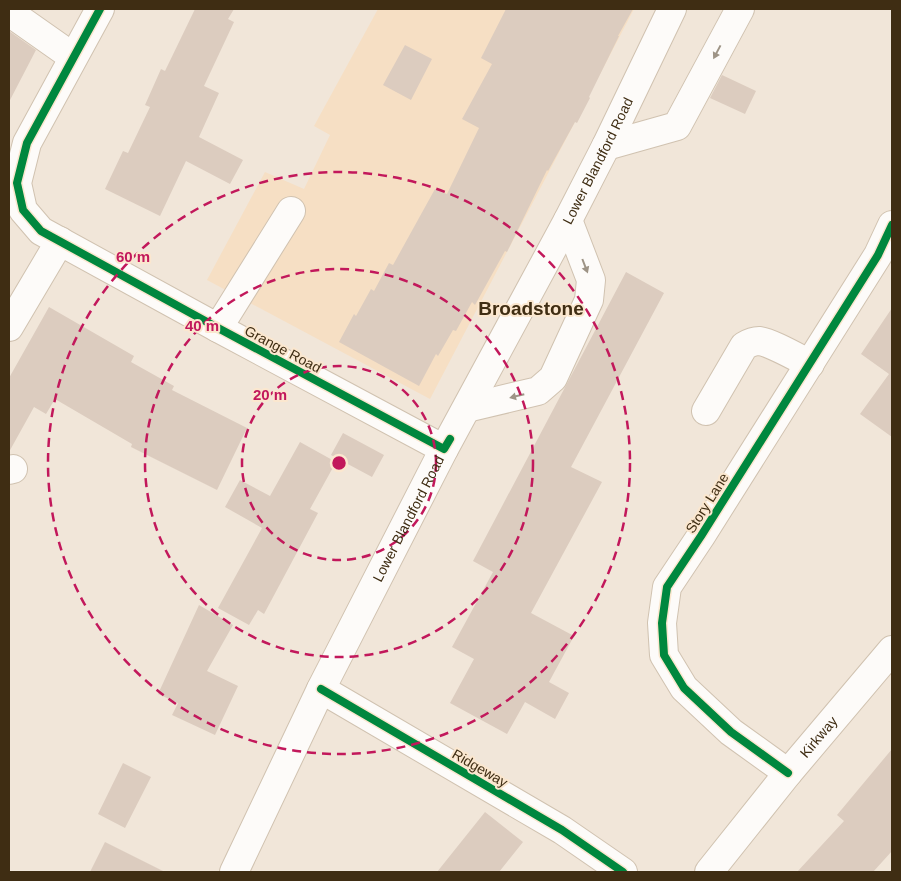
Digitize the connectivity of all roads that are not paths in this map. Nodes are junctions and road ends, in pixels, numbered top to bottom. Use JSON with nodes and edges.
{"nodes":[{"id":1,"x":100,"y":9,"type":"edge"},
{"id":2,"x":672,"y":9,"type":"edge"},
{"id":3,"x":740,"y":9,"type":"edge"},
{"id":4,"x":9,"y":12,"type":"edge"},
{"id":5,"x":73,"y":57,"type":"junction"},
{"id":6,"x":606,"y":146,"type":"junction"},
{"id":7,"x":13,"y":185,"type":"edge"},
{"id":8,"x":290,"y":211,"type":"dead end"},
{"id":9,"x":568,"y":220,"type":"junction"},
{"id":10,"x":892,"y":225,"type":"edge"},
{"id":11,"x":60,"y":241,"type":"junction"},
{"id":12,"x":9,"y":327,"type":"edge"},
{"id":13,"x":218,"y":328,"type":"junction"},
{"id":14,"x":810,"y":364,"type":"junction"},
{"id":15,"x":467,"y":408,"type":"junction"},
{"id":16,"x":706,"y":411,"type":"dead end"},
{"id":17,"x":447,"y":444,"type":"junction"},
{"id":18,"x":892,"y":650,"type":"edge"},
{"id":19,"x":321,"y":689,"type":"junction"},
{"id":20,"x":788,"y":773,"type":"junction"},
{"id":21,"x":234,"y":872,"type":"edge"},
{"id":22,"x":623,"y":872,"type":"edge"},
{"id":23,"x":709,"y":872,"type":"edge"}],
"edges":[{"from":1,"to":5,"type":"street","name":"Grange Road"},
{"from":2,"to":6,"type":"street","name":"Lower Blandford Road"},
{"from":3,"to":6,"type":"street","one_way":true},
{"from":4,"to":5,"type":"street"},
{"from":5,"to":7,"type":"street","name":"Grange Road"},
{"from":6,"to":9,"type":"street","name":"Lower Blandford Road"},
{"from":7,"to":11,"type":"street","name":"Grange Road"},
{"from":8,"to":13,"type":"street"},
{"from":9,"to":15,"type":"street","name":"Lower Blandford Road"},
{"from":9,"to":15,"type":"street","one_way":true},
{"from":10,"to":14,"type":"street","name":"Story Lane"},
{"from":11,"to":12,"type":"street"},
{"from":11,"to":13,"type":"street","name":"Grange Road"},
{"from":13,"to":17,"type":"street","name":"Grange Road"},
{"from":14,"to":16,"type":"street"},
{"from":14,"to":20,"type":"street","name":"Story Lane"},
{"from":15,"to":17,"type":"street","name":"Lower Blandford Road"},
{"from":17,"to":19,"type":"street","name":"Lower Blandford Road"},
{"from":18,"to":20,"type":"street","name":"Kirkway"},
{"from":19,"to":21,"type":"street","name":"Lower Blandford Road"},
{"from":19,"to":22,"type":"street","name":"Ridgeway"},
{"from":20,"to":23,"type":"street","name":"Kirkway"}]}
